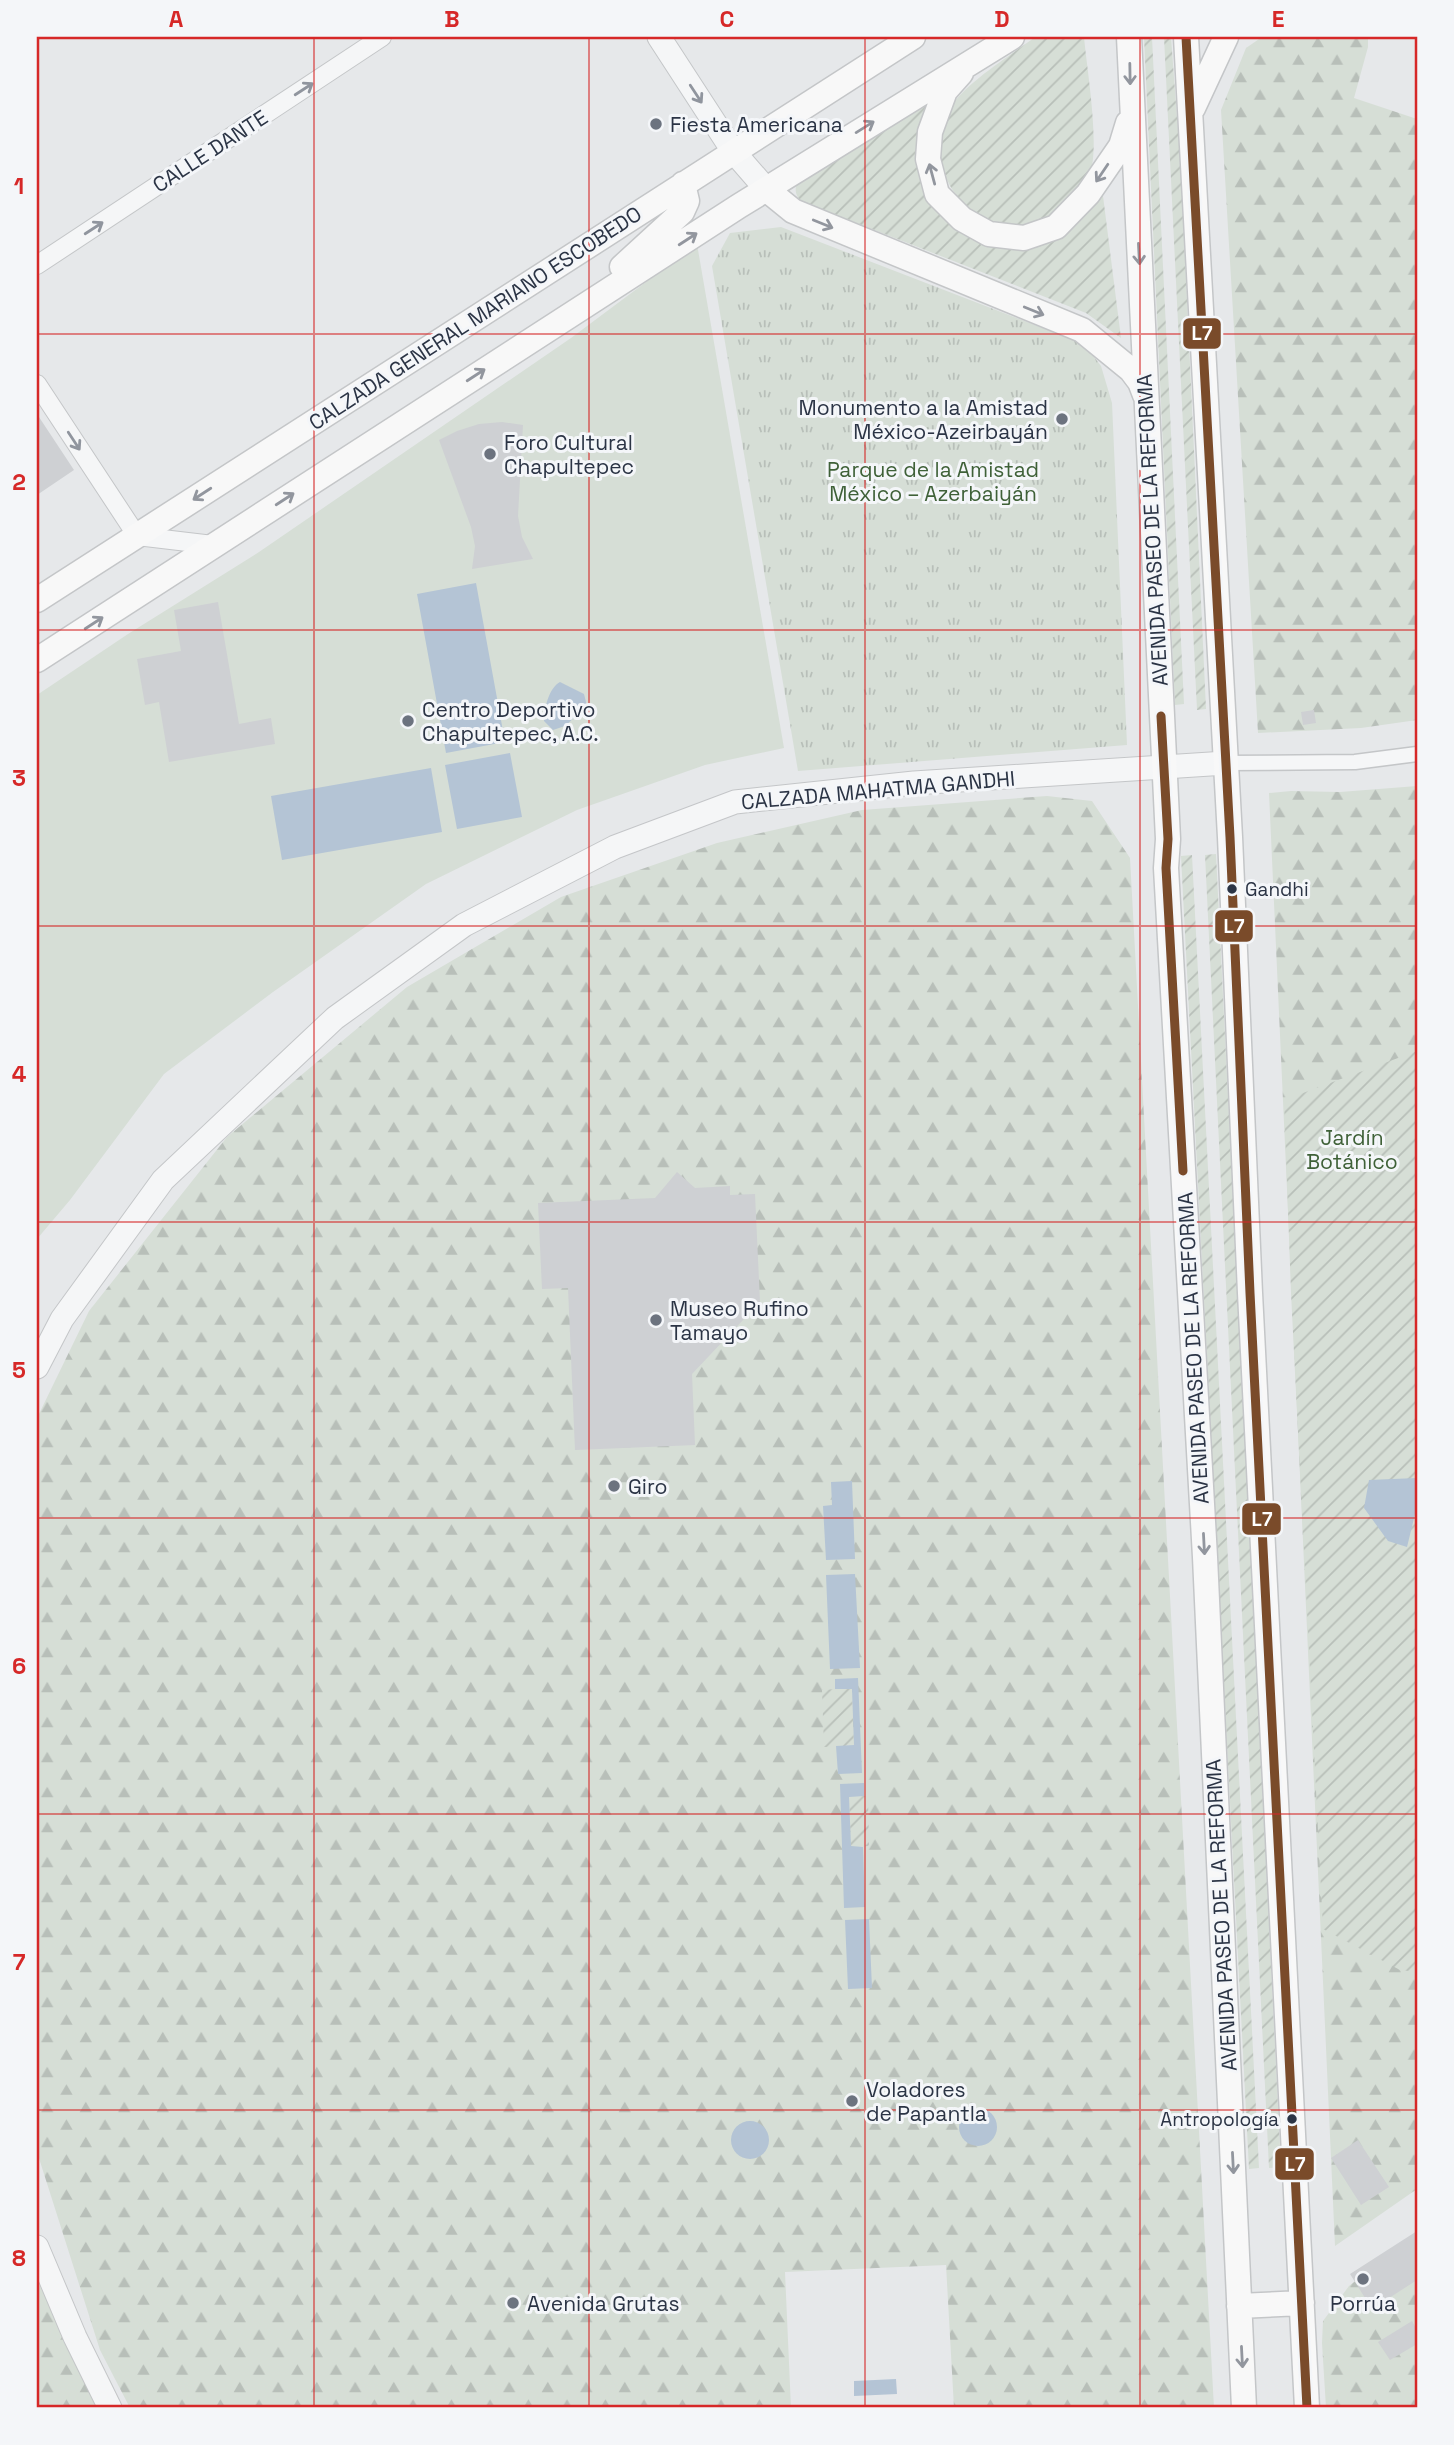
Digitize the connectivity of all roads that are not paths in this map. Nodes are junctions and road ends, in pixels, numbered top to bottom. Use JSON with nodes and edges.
{"nodes":[{"id":1,"x":383,"y":37,"type":"edge"},
{"id":2,"x":659,"y":37,"type":"edge"},
{"id":3,"x":913,"y":37,"type":"edge"},
{"id":4,"x":1013,"y":37,"type":"edge"},
{"id":5,"x":1129,"y":37,"type":"edge"},
{"id":6,"x":1186,"y":37,"type":"edge"},
{"id":7,"x":1226,"y":37,"type":"edge"},
{"id":8,"x":972,"y":61,"type":"junction"},
{"id":9,"x":1131,"y":112,"type":"junction"},
{"id":10,"x":1191,"y":112,"type":"junction"},
{"id":11,"x":733,"y":151,"type":"junction"},
{"id":12,"x":683,"y":184,"type":"junction"},
{"id":13,"x":766,"y":189,"type":"junction"},
{"id":14,"x":37,"y":265,"type":"edge"},
{"id":15,"x":622,"y":281,"type":"junction"},
{"id":16,"x":37,"y":384,"type":"edge"},
{"id":17,"x":1147,"y":401,"type":"junction"},
{"id":18,"x":137,"y":536,"type":"junction"},
{"id":19,"x":213,"y":545,"type":"junction"},
{"id":20,"x":37,"y":600,"type":"edge"},
{"id":21,"x":37,"y":660,"type":"edge"},
{"id":22,"x":1417,"y":754,"type":"edge"},
{"id":23,"x":1226,"y":763,"type":"junction"},
{"id":24,"x":1164,"y":767,"type":"junction"},
{"id":25,"x":37,"y":1367,"type":"edge"},
{"id":26,"x":37,"y":2247,"type":"edge"},
{"id":27,"x":1302,"y":2303,"type":"junction"},
{"id":28,"x":1239,"y":2306,"type":"junction"},
{"id":29,"x":110,"y":2408,"type":"edge"},
{"id":30,"x":1244,"y":2408,"type":"edge"},
{"id":31,"x":1307,"y":2408,"type":"edge"}],
"edges":[{"from":14,"to":1,"type":"street","name":"CALLE DANTE","one_way":true},
{"from":2,"to":11,"type":"street","one_way":true},
{"from":3,"to":11,"type":"main road","name":"CALZADA GENERAL MARIANO ESCOBEDO"},
{"from":4,"to":8,"type":"main road"},
{"from":5,"to":9,"type":"main road","name":"AVENIDA PASEO DE LA REFORMA","one_way":true},
{"from":6,"to":10,"type":"main road"},
{"from":7,"to":10,"type":"main road"},
{"from":9,"to":8,"type":"main road","one_way":true},
{"from":13,"to":8,"type":"main road","one_way":true},
{"from":9,"to":17,"type":"main road","name":"AVENIDA PASEO DE LA REFORMA","one_way":true},
{"from":10,"to":23,"type":"main road"},
{"from":11,"to":12,"type":"main road","name":"CALZADA GENERAL MARIANO ESCOBEDO"},
{"from":11,"to":13,"type":"street"},
{"from":12,"to":15,"type":"main road"},
{"from":12,"to":18,"type":"main road","name":"CALZADA GENERAL MARIANO ESCOBEDO","one_way":true},
{"from":15,"to":13,"type":"main road","one_way":true},
{"from":13,"to":17,"type":"main road","one_way":true},
{"from":19,"to":15,"type":"main road","one_way":true},
{"from":16,"to":18,"type":"street","one_way":true},
{"from":17,"to":24,"type":"main road","name":"AVENIDA PASEO DE LA REFORMA"},
{"from":18,"to":19,"type":"street"},
{"from":18,"to":20,"type":"main road","name":"CALZADA GENERAL MARIANO ESCOBEDO"},
{"from":21,"to":19,"type":"main road","one_way":true},
{"from":22,"to":23,"type":"street"},
{"from":23,"to":24,"type":"street","name":"CALZADA MAHATMA GANDHI"},
{"from":23,"to":27,"type":"main road"},
{"from":24,"to":25,"type":"street","name":"CALZADA MAHATMA GANDHI"},
{"from":24,"to":28,"type":"main road","name":"AVENIDA PASEO DE LA REFORMA","one_way":true},
{"from":26,"to":29,"type":"street"},
{"from":27,"to":28,"type":"main road"},
{"from":27,"to":31,"type":"main road"},
{"from":28,"to":30,"type":"main road","name":"AVENIDA PASEO DE LA REFORMA","one_way":true}]}
